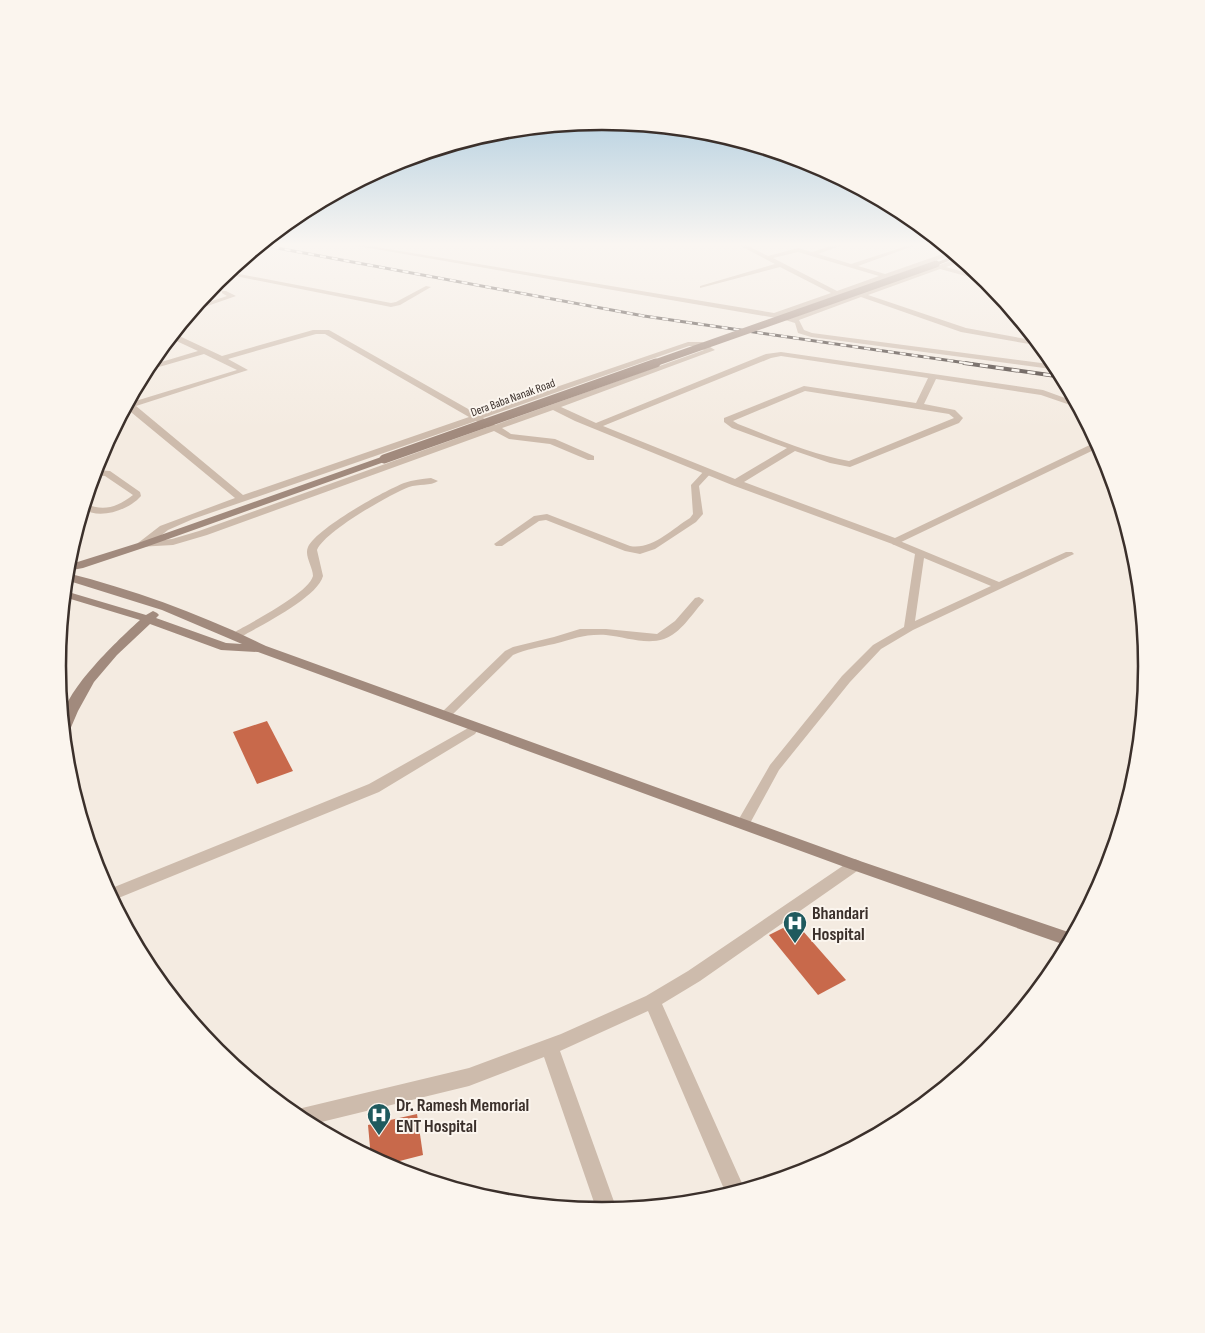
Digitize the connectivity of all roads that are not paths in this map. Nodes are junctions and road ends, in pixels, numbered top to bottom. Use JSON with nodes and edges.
{"nodes":[{"id":1,"x":715,"y":305,"type":"edge"},
{"id":2,"x":803,"y":305,"type":"edge"},
{"id":3,"x":818,"y":305,"type":"edge"},
{"id":4,"x":831,"y":305,"type":"edge"},
{"id":5,"x":890,"y":305,"type":"edge"},
{"id":6,"x":774,"y":315,"type":"junction"},
{"id":7,"x":792,"y":320,"type":"junction"},
{"id":8,"x":178,"y":339,"type":"edge"},
{"id":9,"x":1030,"y":342,"type":"edge"},
{"id":10,"x":203,"y":352,"type":"junction"},
{"id":11,"x":221,"y":359,"type":"junction"},
{"id":12,"x":160,"y":365,"type":"edge"},
{"id":13,"x":1046,"y":366,"type":"edge"},
{"id":14,"x":933,"y":377,"type":"junction"},
{"id":15,"x":1069,"y":403,"type":"edge"},
{"id":16,"x":135,"y":404,"type":"edge"},
{"id":17,"x":919,"y":406,"type":"junction"},
{"id":18,"x":554,"y":407,"type":"junction"},
{"id":19,"x":132,"y":409,"type":"edge"},
{"id":20,"x":476,"y":418,"type":"junction"},
{"id":21,"x":596,"y":426,"type":"junction"},
{"id":22,"x":495,"y":428,"type":"junction"},
{"id":23,"x":794,"y":448,"type":"junction"},
{"id":24,"x":1092,"y":448,"type":"edge"},
{"id":25,"x":591,"y":458,"type":"dead end"},
{"id":26,"x":708,"y":472,"type":"junction"},
{"id":27,"x":103,"y":473,"type":"edge"},
{"id":28,"x":434,"y":481,"type":"dead end"},
{"id":29,"x":735,"y":483,"type":"junction"},
{"id":30,"x":242,"y":499,"type":"junction"},
{"id":31,"x":90,"y":510,"type":"edge"},
{"id":32,"x":895,"y":542,"type":"junction"},
{"id":33,"x":498,"y":544,"type":"dead end"},
{"id":34,"x":142,"y":545,"type":"junction"},
{"id":35,"x":920,"y":553,"type":"junction"},
{"id":36,"x":1069,"y":554,"type":"dead end"},
{"id":37,"x":76,"y":566,"type":"edge"},
{"id":38,"x":75,"y":576,"type":"edge"},
{"id":39,"x":999,"y":586,"type":"junction"},
{"id":40,"x":71,"y":596,"type":"edge"},
{"id":41,"x":699,"y":600,"type":"dead end"},
{"id":42,"x":164,"y":606,"type":"junction"},
{"id":43,"x":148,"y":619,"type":"junction"},
{"id":44,"x":909,"y":628,"type":"junction"},
{"id":45,"x":237,"y":635,"type":"junction"},
{"id":46,"x":262,"y":648,"type":"junction"},
{"id":47,"x":445,"y":715,"type":"junction"},
{"id":48,"x":69,"y":716,"type":"edge"},
{"id":49,"x":470,"y":731,"type":"dead end"},
{"id":50,"x":743,"y":824,"type":"junction"},
{"id":51,"x":855,"y":865,"type":"junction"},
{"id":52,"x":117,"y":892,"type":"edge"},
{"id":53,"x":1065,"y":938,"type":"edge"},
{"id":54,"x":652,"y":1001,"type":"junction"},
{"id":55,"x":550,"y":1047,"type":"junction"},
{"id":56,"x":310,"y":1115,"type":"edge"},
{"id":57,"x":733,"y":1186,"type":"edge"},
{"id":58,"x":604,"y":1203,"type":"edge"}],
"edges":[{"from":1,"to":6,"type":"street"},
{"from":2,"to":6,"type":"street"},
{"from":3,"to":34,"type":"main road","name":"Dera Baba Nanak Road","bridge":true},
{"from":4,"to":7,"type":"street"},
{"from":5,"to":9,"type":"street"},
{"from":6,"to":7,"type":"street"},
{"from":7,"to":13,"type":"street"},
{"from":8,"to":10,"type":"street"},
{"from":10,"to":11,"type":"street"},
{"from":10,"to":12,"type":"street"},
{"from":11,"to":16,"type":"street"},
{"from":11,"to":20,"type":"street"},
{"from":14,"to":15,"type":"street"},
{"from":14,"to":17,"type":"street"},
{"from":14,"to":21,"type":"street"},
{"from":17,"to":23,"type":"street"},
{"from":17,"to":23,"type":"street"},
{"from":18,"to":20,"type":"street"},
{"from":18,"to":21,"type":"street"},
{"from":18,"to":22,"type":"street"},
{"from":19,"to":30,"type":"street"},
{"from":20,"to":22,"type":"street"},
{"from":20,"to":30,"type":"street"},
{"from":21,"to":26,"type":"street"},
{"from":22,"to":25,"type":"street"},
{"from":22,"to":34,"type":"street"},
{"from":23,"to":29,"type":"street"},
{"from":24,"to":32,"type":"street"},
{"from":26,"to":29,"type":"street"},
{"from":26,"to":33,"type":"lane"},
{"from":27,"to":31,"type":"lane"},
{"from":28,"to":45,"type":"lane"},
{"from":29,"to":32,"type":"street"},
{"from":30,"to":34,"type":"street"},
{"from":32,"to":35,"type":"lane"},
{"from":34,"to":37,"type":"main road","name":"Dera Baba Nanak Road"},
{"from":35,"to":39,"type":"lane"},
{"from":35,"to":44,"type":"lane"},
{"from":36,"to":39,"type":"lane"},
{"from":38,"to":42,"type":"main road"},
{"from":39,"to":44,"type":"lane"},
{"from":40,"to":43,"type":"main road"},
{"from":41,"to":47,"type":"lane"},
{"from":42,"to":43,"type":"main road"},
{"from":42,"to":45,"type":"main road"},
{"from":43,"to":46,"type":"main road"},
{"from":43,"to":48,"type":"main road"},
{"from":44,"to":50,"type":"lane"},
{"from":45,"to":46,"type":"main road"},
{"from":46,"to":47,"type":"main road"},
{"from":47,"to":50,"type":"main road"},
{"from":49,"to":52,"type":"street"},
{"from":50,"to":51,"type":"main road"},
{"from":51,"to":53,"type":"main road"},
{"from":51,"to":54,"type":"street"},
{"from":54,"to":55,"type":"street"},
{"from":54,"to":57,"type":"street"},
{"from":55,"to":56,"type":"street"},
{"from":55,"to":58,"type":"street"}]}
